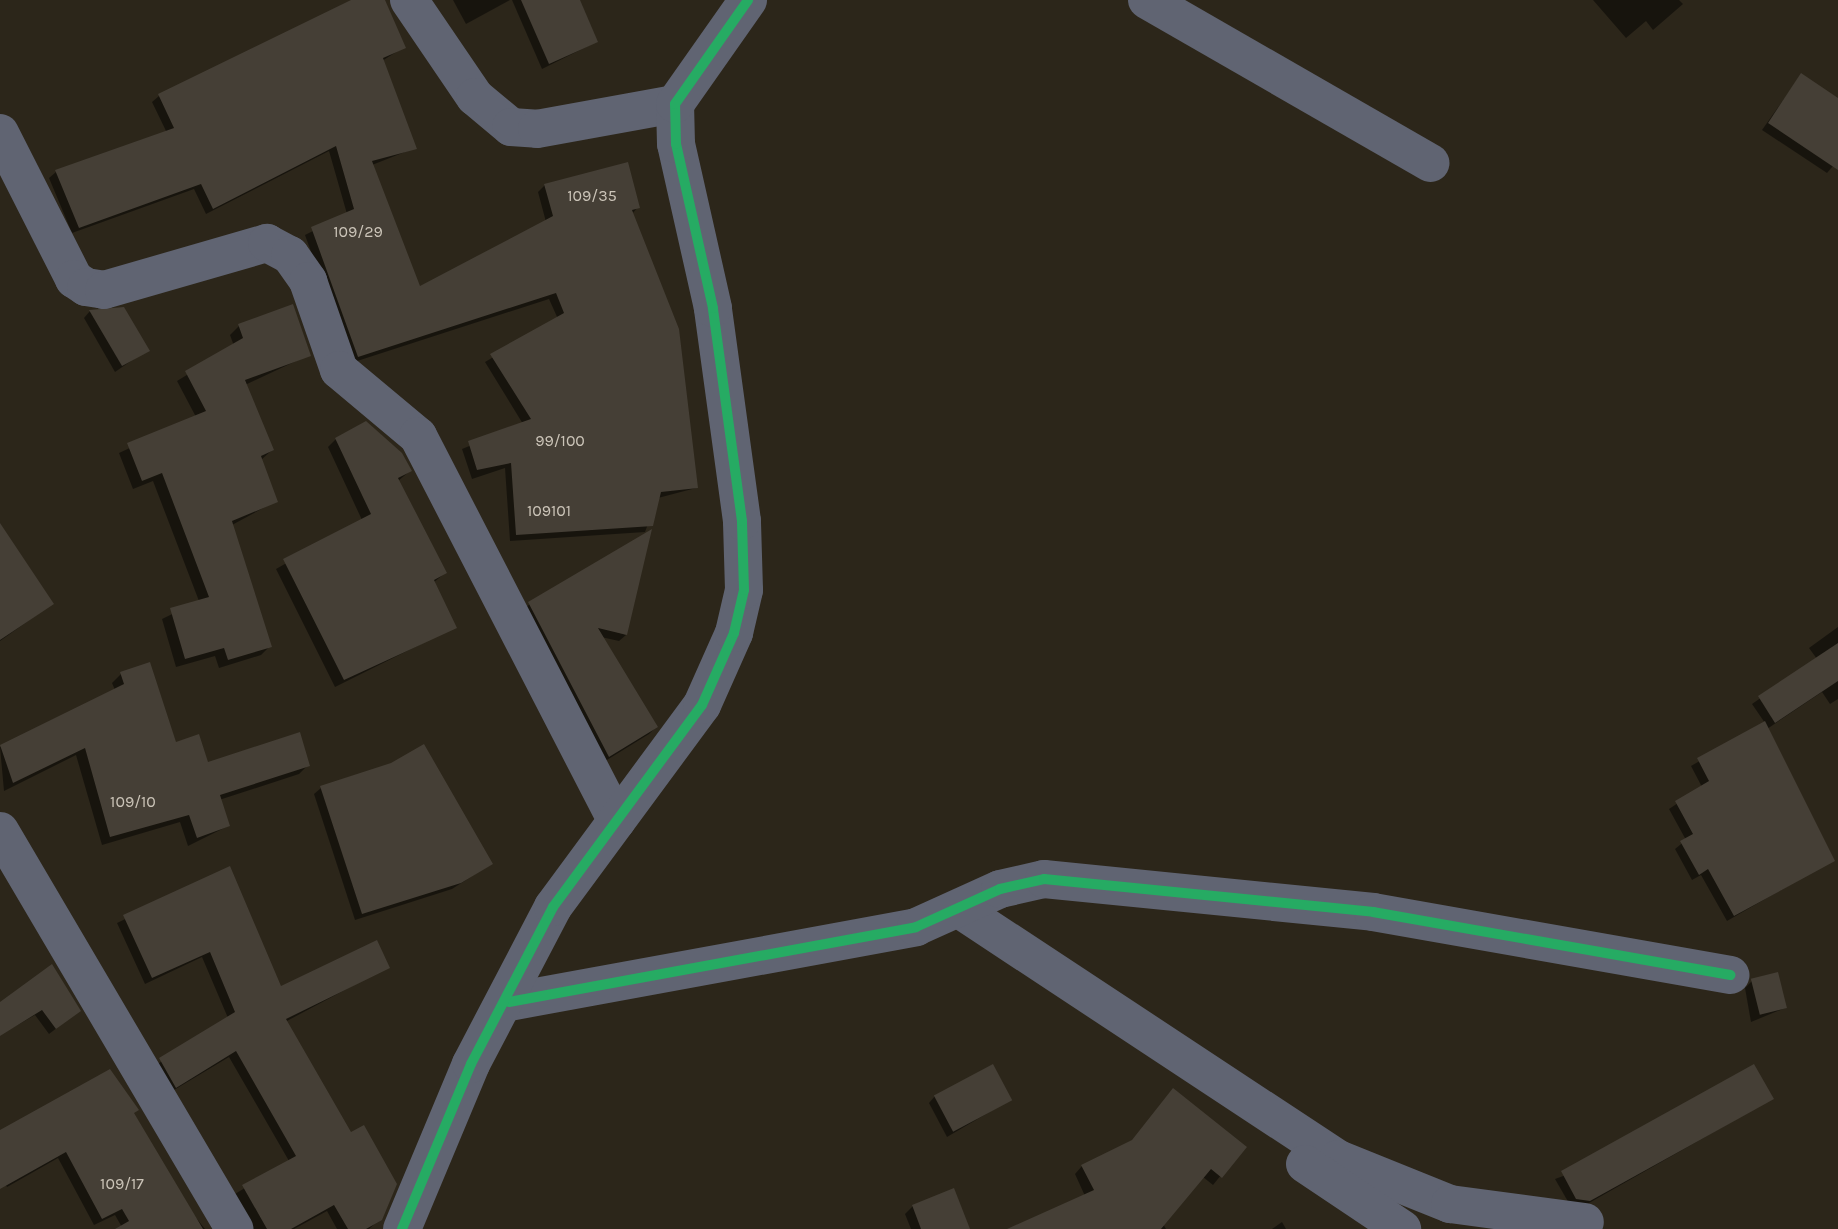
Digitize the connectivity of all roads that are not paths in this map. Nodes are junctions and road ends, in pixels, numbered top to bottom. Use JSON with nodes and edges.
{"nodes":[{"id":1,"x":410,"y":0,"type":"edge"},
{"id":2,"x":748,"y":0,"type":"edge"},
{"id":3,"x":1147,"y":0,"type":"edge"},
{"id":4,"x":675,"y":103,"type":"junction"},
{"id":5,"x":0,"y":133,"type":"edge"},
{"id":6,"x":1431,"y":163,"type":"dead end"},
{"id":7,"x":617,"y":821,"type":"junction"},
{"id":8,"x":0,"y":831,"type":"edge"},
{"id":9,"x":959,"y":909,"type":"junction"},
{"id":10,"x":1730,"y":975,"type":"dead end"},
{"id":11,"x":509,"y":1002,"type":"junction"},
{"id":12,"x":1164,"y":1071,"type":"dead end"},
{"id":13,"x":1585,"y":1222,"type":"dead end"},
{"id":14,"x":234,"y":1229,"type":"edge"},
{"id":15,"x":402,"y":1229,"type":"edge"},
{"id":16,"x":1402,"y":1229,"type":"edge"}],
"edges":[{"from":1,"to":4,"type":"street"},
{"from":2,"to":4,"type":"street"},
{"from":3,"to":6,"type":"street"},
{"from":4,"to":7,"type":"street"},
{"from":5,"to":7,"type":"street"},
{"from":7,"to":11,"type":"street"},
{"from":8,"to":14,"type":"street"},
{"from":9,"to":10,"type":"street"},
{"from":9,"to":11,"type":"street"},
{"from":9,"to":13,"type":"street"},
{"from":11,"to":15,"type":"street"},
{"from":12,"to":16,"type":"street"}]}
